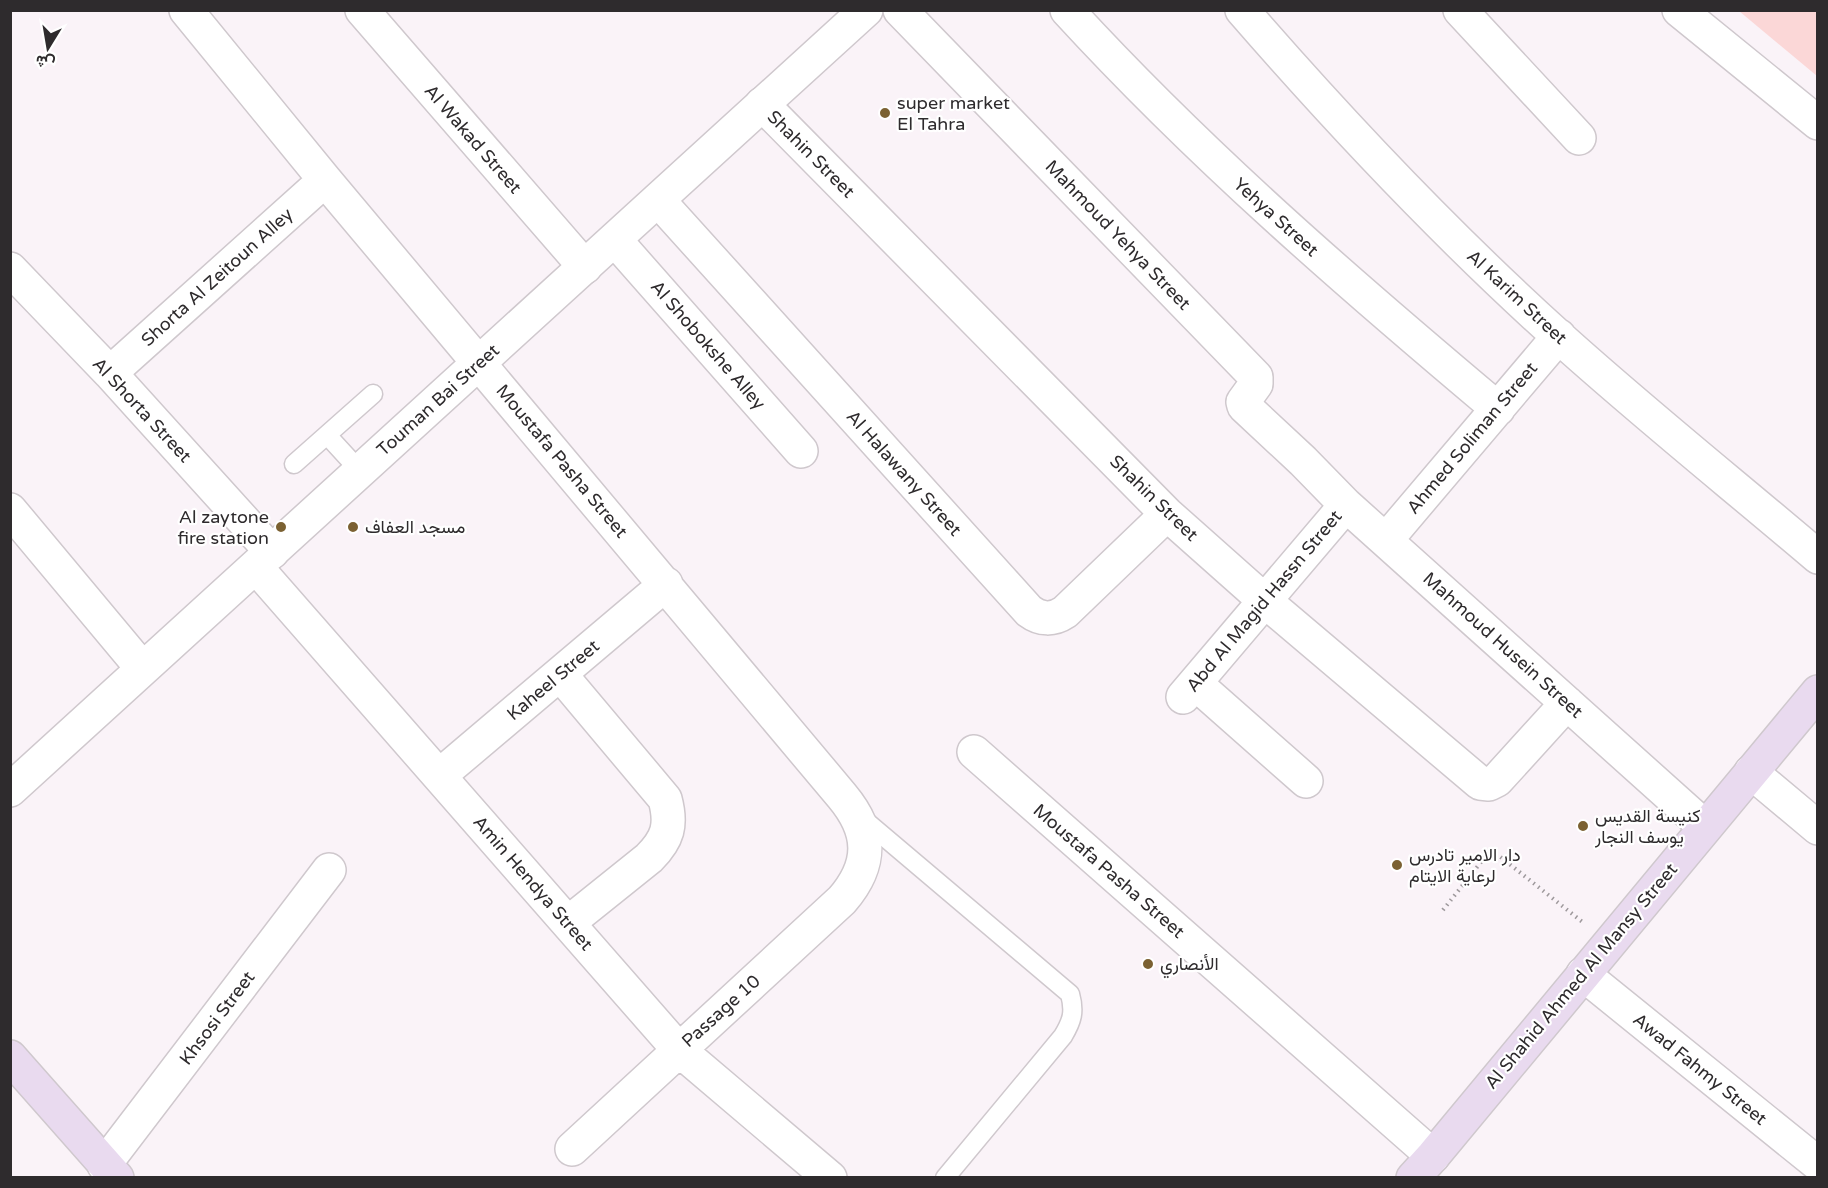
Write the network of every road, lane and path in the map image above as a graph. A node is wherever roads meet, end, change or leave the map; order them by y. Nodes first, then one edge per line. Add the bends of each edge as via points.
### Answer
1 (186, 10) edge
2 (362, 10) edge
3 (866, 10) edge
4 (900, 10) edge
5 (1067, 10) edge
6 (1242, 10) edge
7 (1460, 10) edge
8 (1679, 10) edge
9 (762, 104) junction
10 (1818, 123) edge
11 (1579, 138) dead end
12 (324, 180) junction
13 (658, 200) junction
14 (615, 240) junction
15 (585, 267) junction
16 (10, 269) edge
17 (1558, 336) junction
18 (479, 362) junction
19 (110, 373) junction
20 (373, 394) dead end
21 (1498, 409) junction
22 (327, 435) junction
23 (801, 451) dead end
24 (1303, 461) joint
25 (294, 465) dead end
26 (360, 471) junction
27 (1346, 505) junction
28 (10, 510) edge
29 (1167, 513) junction
30 (1386, 540) junction
31 (1818, 557) edge
32 (264, 559) junction
33 (666, 584) junction
34 (1265, 600) junction
35 (142, 668) junction
36 (560, 674) junction
37 (1818, 692) edge
38 (1567, 703) junction
39 (974, 752) dead end
40 (1751, 772) junction
41 (439, 776) junction
42 (1306, 782) dead end
43 (10, 789) edge
44 (855, 811) junction
45 (1705, 827) junction
46 (1818, 828) edge
47 (863, 868) joint
48 (329, 870) dead end
49 (1443, 910) dead end
50 (568, 923) junction
51 (1609, 943) junction
52 (1583, 974) junction
53 (678, 1049) junction
54 (10, 1057) edge
55 (572, 1149) dead end
56 (1816, 1161) edge
57 (111, 1171) edge
58 (1422, 1171) edge
59 (830, 1178) edge
60 (945, 1178) edge

1 - 12 street, Moustafa Pasha Street
2 - 15 street, Al Wakad Street
3 - 9 street, Touman Bai Street
4 - 24 street, Mahmoud Yehya Street via 1256,377 1257,384 1242,404
5 - 21 street, Yehya Street via 1224,169 1356,290
6 - 17 street, Al Karim Street via 1382,164
7 - 11 street
8 - 10 street
9 - 13 street, Touman Bai Street
9 - 29 street, Shahin Street
12 - 18 street, Moustafa Pasha Street
12 - 19 street, Shorta Al Zeitoun Alley
13 - 14 street, Touman Bai Street
13 - 29 street, Al Halawany Street via 1035,616 1051,618 1065,612
14 - 15 street, Touman Bai Street
14 - 23 street, Al Shobokshe Alley
15 - 18 street, Touman Bai Street
16 - 19 street, Al Shorta Street
17 - 21 street, Ahmed Soliman Street
17 - 31 street, Al Karim Street
18 - 26 street, Touman Bai Street
18 - 33 street, Moustafa Pasha Street
19 - 32 street, Al Shorta Street
20 - 22 lane
21 - 30 street, Ahmed Soliman Street
22 - 25 lane
22 - 26 lane
24 - 27 street, Mahmoud Husein Street
26 - 32 street, Touman Bai Street
27 - 30 street, Mahmoud Husein Street
27 - 34 street, Abd Al Magid Hassn Street
28 - 35 street
29 - 34 street, Shahin Street
30 - 38 street, Mahmoud Husein Street
32 - 35 street, Touman Bai Street
32 - 41 street, Amin Hendya Street
33 - 36 street, Kaheel Street
33 - 44 street, Moustafa Pasha Street
34 - 38 street, Shahin Street via 1480,783 1497,780
34 - 42 street, Abd Al Magid Hassn Street via 1189,690
35 - 43 street, Touman Bai Street
36 - 41 street, Kaheel Street
36 - 50 street via 665,799 669,815 661,846 650,858
37 - 40 main road, Al Shahid Ahmed Al Mansy Street
38 - 45 street, Mahmoud Husein Street
39 - 58 street, Moustafa Pasha Street
40 - 45 main road, Al Shahid Ahmed Al Mansy Street
40 - 46 street
41 - 50 street, Amin Hendya Street
44 - 47 street, Moustafa Pasha Street via 866,848
44 - 60 lane via 1070,994 1074,1007 1063,1036
45 - 51 main road, Al Shahid Ahmed Al Mansy Street
47 - 53 street, Passage 10 via 842,900
48 - 57 street, Khsosi Street
49 - 51 path via 1485,857 1498,855
50 - 53 street, Amin Hendya Street
51 - 52 main road, Al Shahid Ahmed Al Mansy Street
52 - 56 street, Awad Fahmy Street
52 - 58 main road, Al Shahid Ahmed Al Mansy Street
53 - 55 street, Passage 10
53 - 59 street, Amin Hendya Street
54 - 57 main road

